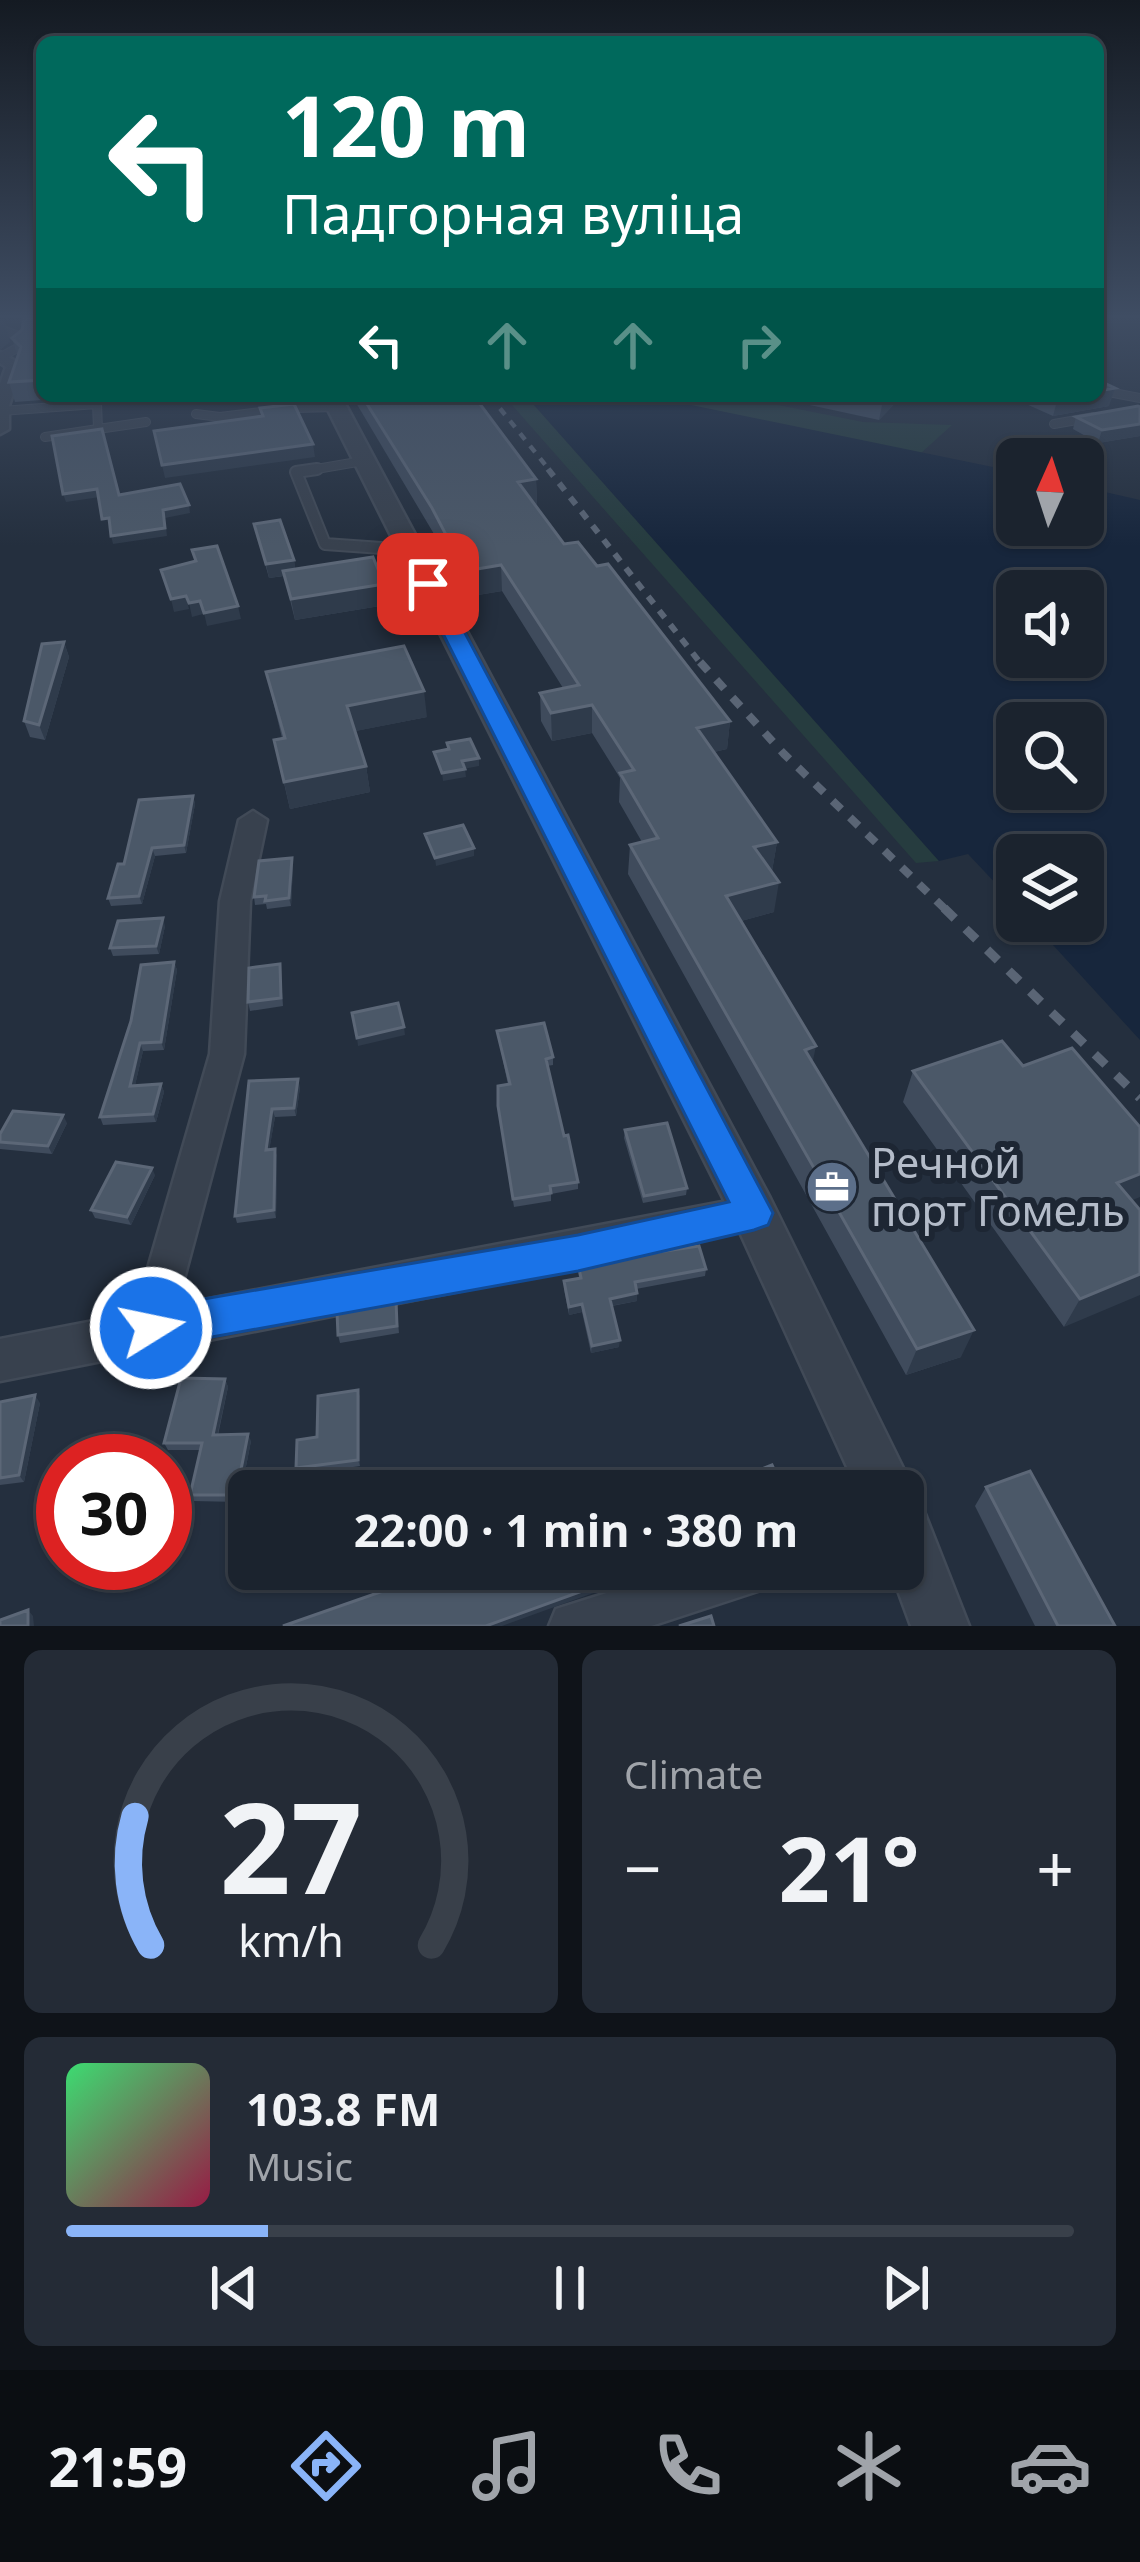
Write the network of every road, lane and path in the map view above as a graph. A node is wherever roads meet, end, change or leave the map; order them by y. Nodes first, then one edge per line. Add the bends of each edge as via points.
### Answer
1 (290, 402) edge
2 (328, 402) edge
3 (333, 402) edge
4 (1, 407) edge
5 (296, 408) junction
6 (196, 414) dead end
7 (1097, 416) edge
8 (146, 422) dead end
9 (1054, 424) dead end
10 (98, 428) junction
11 (0, 429) edge
12 (45, 437) dead end
13 (362, 461) junction
14 (410, 550) junction
15 (253, 820) dead end
16 (754, 1213) junction
17 (151, 1328) junction
18 (0, 1360) edge
19 (876, 1470) edge
20 (924, 1584) edge
21 (691, 1590) edge
22 (573, 1626) edge
23 (940, 1626) edge

1 - 5 lane
2 - 5 lane
3 - 13 street
4 - 10 lane via 97,404
4 - 11 street
5 - 6 lane
7 - 9 lane
8 - 10 lane
10 - 12 lane
13 - 14 street
13 - 14 lane via 296,472 325,544
14 - 16 street
15 - 17 street via 235,901 226,1054
16 - 17 street via 578,1253
16 - 19 street
17 - 18 street
20 - 23 street
21 - 22 street

